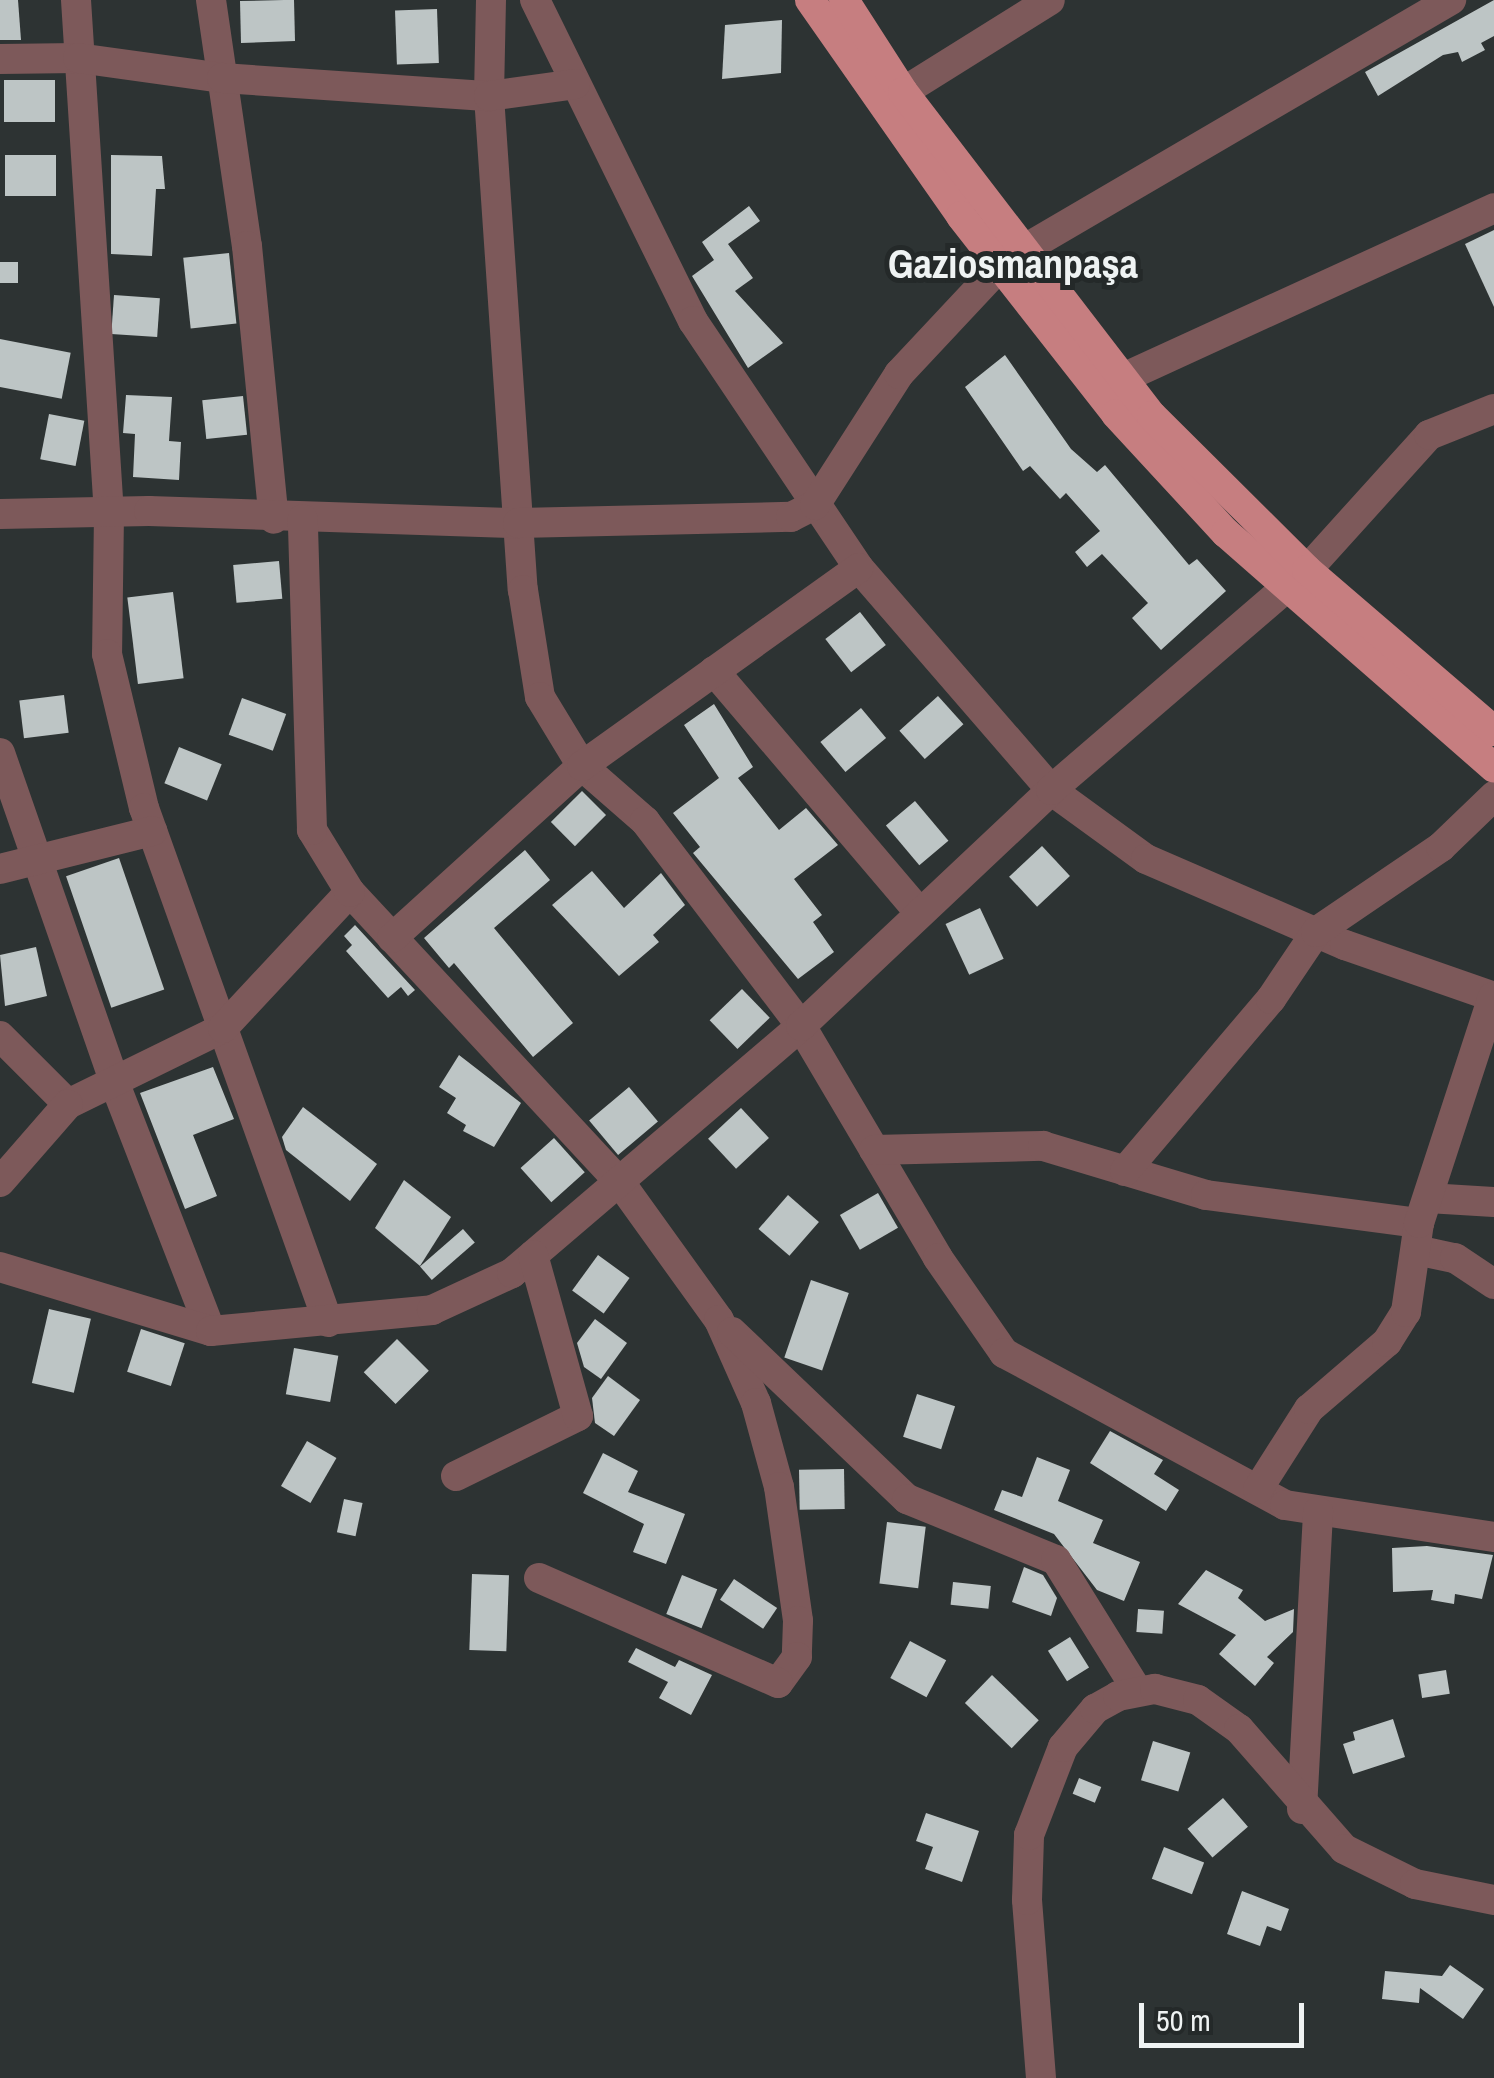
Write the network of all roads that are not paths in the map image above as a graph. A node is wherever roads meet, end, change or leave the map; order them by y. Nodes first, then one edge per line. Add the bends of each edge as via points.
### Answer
1 (76, 0) edge
2 (211, 0) edge
3 (492, 0) edge
4 (535, 0) edge
5 (810, 0) edge
6 (844, 0) edge
7 (1050, 0) edge
8 (1451, 0) edge
9 (78, 58) junction
10 (0, 59) edge
11 (222, 78) junction
12 (574, 84) junction
13 (903, 92) junction
14 (489, 96) junction
15 (1494, 208) edge
16 (1011, 258) junction
17 (1121, 379) junction
18 (1494, 409) edge
19 (815, 505) junction
20 (0, 514) edge
21 (109, 514) junction
22 (289, 519) junction
23 (518, 523) junction
24 (859, 568) junction
25 (1297, 579) junction
26 (714, 671) junction
27 (1494, 731) edge
28 (0, 753) edge
29 (582, 766) junction
30 (1494, 768) edge
31 (1051, 790) junction
32 (1494, 796) edge
33 (152, 831) junction
34 (40, 864) junction
35 (0, 869) edge
36 (350, 892) junction
37 (920, 914) junction
38 (1316, 932) junction
39 (392, 938) junction
40 (1493, 997) edge
41 (801, 1026) junction
42 (224, 1028) junction
43 (0, 1036) edge
44 (115, 1084) junction
45 (68, 1104) junction
46 (874, 1150) junction
47 (1126, 1171) junction
48 (620, 1181) junction
49 (0, 1182) edge
50 (1494, 1202) edge
51 (1421, 1224) junction
52 (533, 1255) junction
53 (0, 1268) edge
54 (1494, 1284) edge
55 (719, 1320) junction
56 (328, 1322) junction
57 (212, 1331) junction
58 (456, 1476) dead end
59 (1258, 1489) junction
60 (1318, 1511) junction
61 (1494, 1537) edge
62 (539, 1578) dead end
63 (1137, 1690) junction
64 (1302, 1809) junction
65 (1494, 1900) edge
66 (1041, 2078) edge

1 - 9 street
2 - 11 street
3 - 14 street
4 - 12 street
5 - 16 main road
6 - 13 main road
7 - 13 street
8 - 16 street
9 - 10 street
9 - 11 street
9 - 21 street
11 - 14 street
11 - 22 street
12 - 14 street
12 - 19 street via 693,321
13 - 16 main road
14 - 23 street
15 - 17 street
16 - 17 main road
16 - 19 street via 900,374
16 - 25 main road via 1116,414 1226,533
17 - 25 main road
18 - 25 street via 1429,435
19 - 23 street via 780,520
19 - 24 street
20 - 21 street
21 - 22 street
21 - 33 street via 107,654
22 - 23 street
22 - 36 street via 312,830
23 - 29 street via 540,697
24 - 26 street
24 - 31 street
25 - 27 main road
25 - 30 main road
25 - 31 street
26 - 29 street
26 - 37 street
28 - 34 street
29 - 39 street
29 - 41 street via 645,821
31 - 37 street
31 - 38 street via 1146,859
32 - 38 street via 1441,847
33 - 34 street
33 - 42 street
34 - 35 street
34 - 44 street
36 - 39 street
36 - 42 street
37 - 41 street
38 - 40 street
38 - 47 street via 1272,999
39 - 48 street
40 - 51 street
41 - 46 street
41 - 48 street
42 - 44 street
42 - 56 street
43 - 45 street
44 - 45 street
44 - 57 street
45 - 49 street
46 - 47 street via 1043,1146
46 - 59 street via 1004,1353
47 - 51 street via 1206,1195
48 - 52 street
48 - 55 street
50 - 51 street
51 - 54 street
51 - 59 street via 1412,1296 1398,1328 1309,1408
52 - 56 street via 512,1273 432,1310
52 - 58 street via 578,1416
53 - 57 street
55 - 62 street via 756,1403 779,1487 798,1621 797,1657 788,1677 778,1684
55 - 63 street via 907,1499 1056,1560
56 - 57 street
59 - 60 street via 1284,1505
60 - 61 street
60 - 64 street
63 - 64 street via 1176,1692 1220,1712
63 - 66 street via 1106,1702 1080,1724 1037,1802 1026,1866
64 - 65 street via 1344,1849 1376,1868 1415,1884

